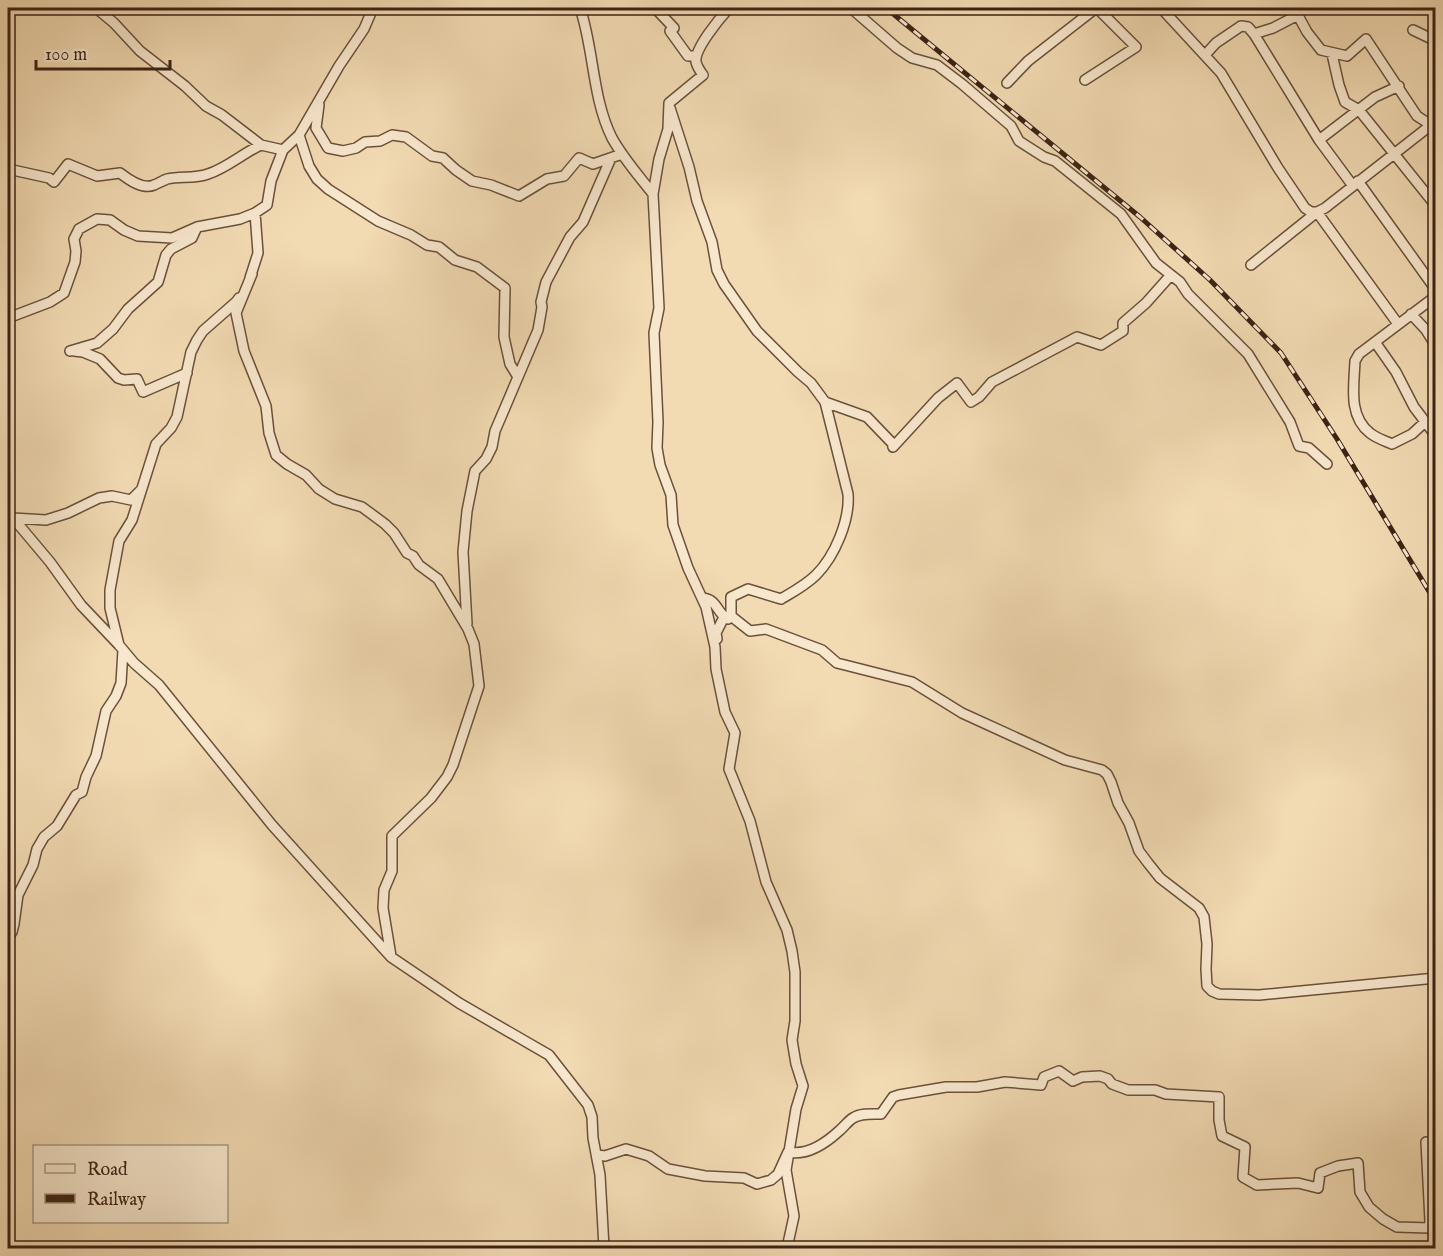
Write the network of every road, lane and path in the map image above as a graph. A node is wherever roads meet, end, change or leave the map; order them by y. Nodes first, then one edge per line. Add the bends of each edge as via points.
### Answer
1 (14, 8) edge
2 (96, 8) edge
3 (580, 8) edge
4 (655, 8) edge
5 (729, 8) edge
6 (851, 8) edge
7 (1097, 8) edge
8 (1161, 8) edge
9 (369, 10) edge
10 (1296, 11) edge
11 (8, 13) edge
12 (1413, 30) dead end
13 (1254, 34) junction
14 (1436, 41) edge
15 (1332, 54) junction
16 (1205, 55) junction
17 (696, 56) junction
18 (1085, 80) dead end
19 (1007, 83) dead end
20 (1399, 86) junction
21 (319, 101) junction
22 (669, 103) junction
23 (1359, 110) junction
24 (1433, 125) edge
25 (299, 135) junction
26 (1319, 140) junction
27 (261, 145) junction
28 (283, 150) junction
29 (1395, 153) junction
30 (622, 154) junction
31 (611, 158) junction
32 (8, 169) edge
33 (1355, 183) junction
34 (653, 194) junction
35 (1436, 206) edge
36 (1317, 212) junction
37 (255, 213) junction
38 (197, 227) junction
39 (1251, 265) dead end
40 (252, 274) junction
41 (1170, 276) junction
42 (1436, 290) edge
43 (1436, 296) edge
44 (1411, 314) junction
45 (8, 318) edge
46 (1398, 324) junction
47 (1375, 342) junction
48 (1436, 346) edge
49 (187, 373) junction
50 (518, 377) junction
51 (825, 402) junction
52 (1425, 422) junction
53 (1436, 436) edge
54 (1327, 464) dead end
55 (142, 489) junction
56 (10, 515) edge
57 (702, 598) junction
58 (727, 616) junction
59 (468, 629) junction
60 (121, 647) junction
61 (715, 647) junction
62 (8, 938) edge
63 (391, 957) junction
64 (1436, 978) edge
65 (1426, 1142) dead end
66 (788, 1152) junction
67 (597, 1155) junction
68 (1433, 1220) edge
69 (604, 1248) edge
70 (788, 1248) edge

1 - 11 street
2 - 27 street via 206,106
3 - 30 street via 603,115
4 - 17 street via 674,28 670,31 680,48 688,56
5 - 17 street
6 - 41 street via 897,48 912,58 937,65 962,84 1011,126 1019,141 1055,161 1121,214
7 - 18 street via 1136,47
7 - 19 street via 1028,61
8 - 16 street
9 - 21 street
10 - 13 street via 1273,28
10 - 15 street via 1321,50
12 - 14 street
13 - 16 street via 1241,26
13 - 26 street
15 - 20 street via 1347,56 1366,39
15 - 23 street via 1346,102
16 - 36 street via 1221,73 1305,208
17 - 22 street via 703,75
20 - 23 street
20 - 24 street via 1417,116
21 - 25 street
21 - 31 street via 316,128 334,150 356,148 392,135 406,137 432,156 443,158 472,181 519,196 547,179 564,176 579,158 593,164
22 - 34 street via 668,129
22 - 51 street via 724,284 757,331 811,382
23 - 26 street
23 - 29 street
24 - 29 street
25 - 28 street
25 - 50 street via 309,166 328,189 378,221 477,267 505,288 504,337 510,364
26 - 33 street
27 - 28 street
27 - 32 street via 206,175 167,179 146,186 120,173 97,177 68,164 54,182
28 - 37 street via 267,205
29 - 33 street
29 - 35 street
30 - 31 street
30 - 34 street
31 - 50 street via 583,222 570,237 546,282 541,322
33 - 36 street
33 - 42 street
34 - 57 street via 658,308 654,333 657,448 671,495 673,525
36 - 39 street
36 - 46 street
37 - 38 street
37 - 40 street via 258,253
38 - 45 street via 172,238 138,236 110,220 97,219 79,230 74,239 75,262 64,292 50,302
38 - 49 street via 192,238 166,255 158,282 113,329 97,343 70,351 100,359 118,378 137,379 143,392
40 - 49 street via 236,302 197,340 190,352
40 - 59 street via 236,313 244,351 266,406 276,455 319,489 335,499 362,507 385,524 407,553 438,579
41 - 51 street via 1123,323 1123,331 1101,345 1077,337 992,382 971,402 957,383 893,447 867,417
41 - 54 street via 1248,354 1290,422 1299,446 1309,448
43 - 44 street
44 - 46 street
44 - 48 street
46 - 47 street
47 - 52 street
47 - 52 street via 1355,361 1357,417 1370,433 1392,444
49 - 55 street via 177,417 156,444
50 - 59 street via 492,447 475,471 463,552
51 - 58 street via 848,494 841,532 823,567 810,580 781,599 748,589 731,597
52 - 53 street
55 - 56 street via 130,500 99,498 46,520
55 - 60 street via 132,520 119,541 110,590 110,608
56 - 60 street via 81,605
57 - 58 street via 716,603
57 - 61 street
58 - 61 street via 716,633
58 - 64 street via 750,631 766,629 822,650 837,663 912,682 962,713 1065,760 1107,774 1139,851 1161,878 1199,908 1204,917 1207,986 1212,992 1259,995
59 - 63 street via 474,644 479,686 453,765 431,798 392,836 392,871 384,890 383,908
60 - 62 street via 121,683 105,711 96,756 82,792 38,849 18,895
60 - 63 street via 159,685 272,825
61 - 66 street via 725,712 735,734 729,769 792,951 792,1040 803,1086
63 - 67 street via 459,1003 549,1055 588,1105
65 - 68 street
66 - 67 street via 778,1174 757,1184 744,1178 668,1170 649,1156 626,1149
66 - 68 street via 796,1154 817,1147 854,1117 881,1114 899,1095 1005,1082 1041,1085 1044,1077 1059,1071 1073,1081 1100,1076 1128,1090 1219,1097 1222,1136 1245,1147 1243,1177 1257,1185 1298,1182 1318,1188 1320,1173 1358,1163 1360,1192 1383,1219 1397,1227 1429,1228
66 - 70 street via 786,1170 794,1216
67 - 69 street

